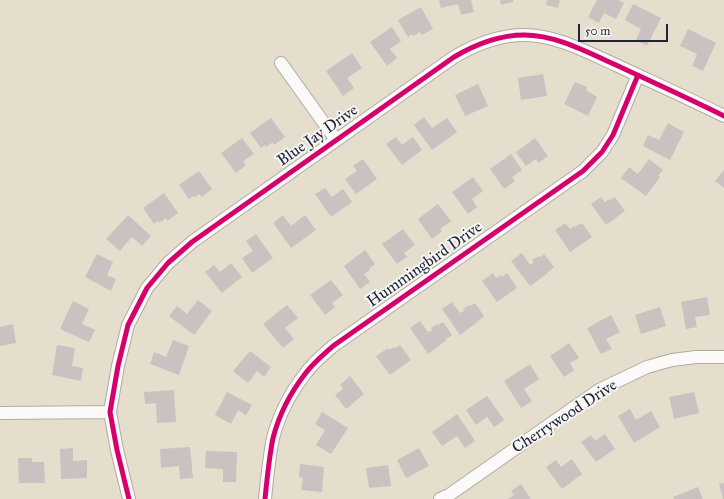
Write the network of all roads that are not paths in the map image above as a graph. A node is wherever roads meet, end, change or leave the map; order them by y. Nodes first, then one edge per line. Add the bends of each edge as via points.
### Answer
1 (281, 63) dead end
2 (638, 75) junction
3 (724, 116) edge
4 (336, 140) junction
5 (724, 357) edge
6 (110, 412) junction
7 (0, 413) edge
8 (129, 499) edge
9 (265, 499) edge
10 (440, 499) edge

1 - 4 street
2 - 3 street, Blue Jay Drive
2 - 4 street, Blue Jay Drive via 559,41 538,36 504,37 474,46 454,57
2 - 9 street, Hummingbird Drive via 613,135 602,152 582,171 318,359 305,374 279,419 271,450
4 - 6 street, Blue Jay Drive via 192,242 168,262 147,288 128,325
5 - 10 street, Cherrywood Drive via 696,356 672,360 647,367 599,390
6 - 7 street
6 - 8 street, Blue Jay Drive

